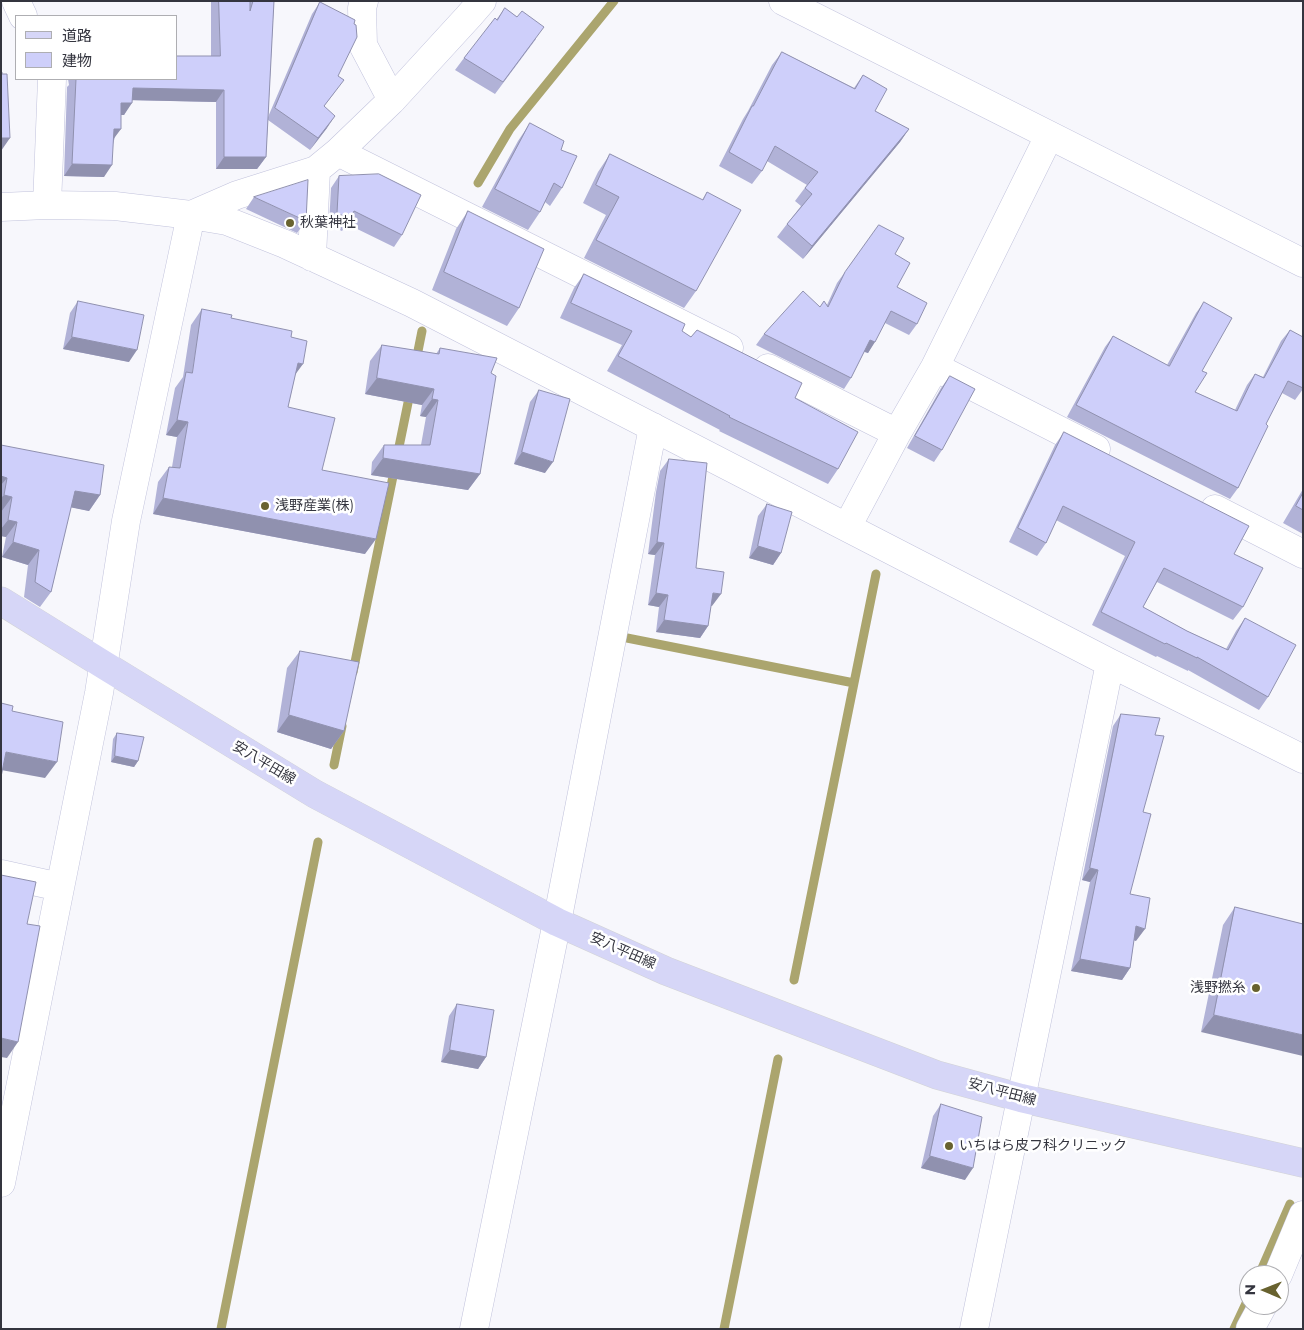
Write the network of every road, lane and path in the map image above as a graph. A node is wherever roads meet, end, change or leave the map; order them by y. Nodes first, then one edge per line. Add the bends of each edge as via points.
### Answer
1 (16, 1) edge
2 (364, 1) edge
3 (482, 1) edge
4 (783, 1) edge
5 (23, 15) edge
6 (52, 80) edge
7 (392, 100) junction
8 (1049, 136) junction
9 (338, 152) junction
10 (316, 170) junction
11 (47, 204) junction
12 (1, 207) edge
13 (190, 215) junction
14 (312, 257) junction
15 (1303, 263) edge
16 (935, 367) junction
17 (653, 427) junction
18 (897, 433) junction
19 (1119, 460) edge
20 (1198, 500) edge
21 (847, 527) junction
22 (1303, 554) edge
23 (1, 600) edge
24 (1110, 662) junction
25 (104, 665) junction
26 (1303, 759) edge
27 (1, 874) edge
28 (60, 887) junction
29 (557, 922) junction
30 (1021, 1098) junction
31 (1303, 1163) edge
32 (1, 1183) edge
33 (1303, 1215) edge
34 (1282, 1265) edge
35 (1258, 1315) edge
36 (474, 1329) edge
37 (974, 1329) edge
38 (1250, 1329) edge

1 - 5 street
2 - 7 street via 363,45
3 - 7 street
4 - 8 street
6 - 11 street
7 - 9 street
8 - 15 street
8 - 16 street
9 - 10 street
9 - 18 street
10 - 13 street via 237,195
10 - 14 street
11 - 12 street
11 - 13 street via 115,206
13 - 14 street via 226,221
13 - 25 street via 126,521
14 - 17 street via 412,303
16 - 18 street
16 - 19 street
17 - 21 street
17 - 29 street
18 - 21 street
20 - 22 street
21 - 24 street
23 - 25 main road, 安八平田線
24 - 26 street
24 - 30 street
25 - 28 street
25 - 29 main road, 安八平田線 via 315,794
27 - 28 street
28 - 32 street
29 - 30 main road, 安八平田線 via 666,971 937,1075
29 - 36 street
30 - 31 main road, 安八平田線
30 - 37 street
33 - 34 street
35 - 38 street

